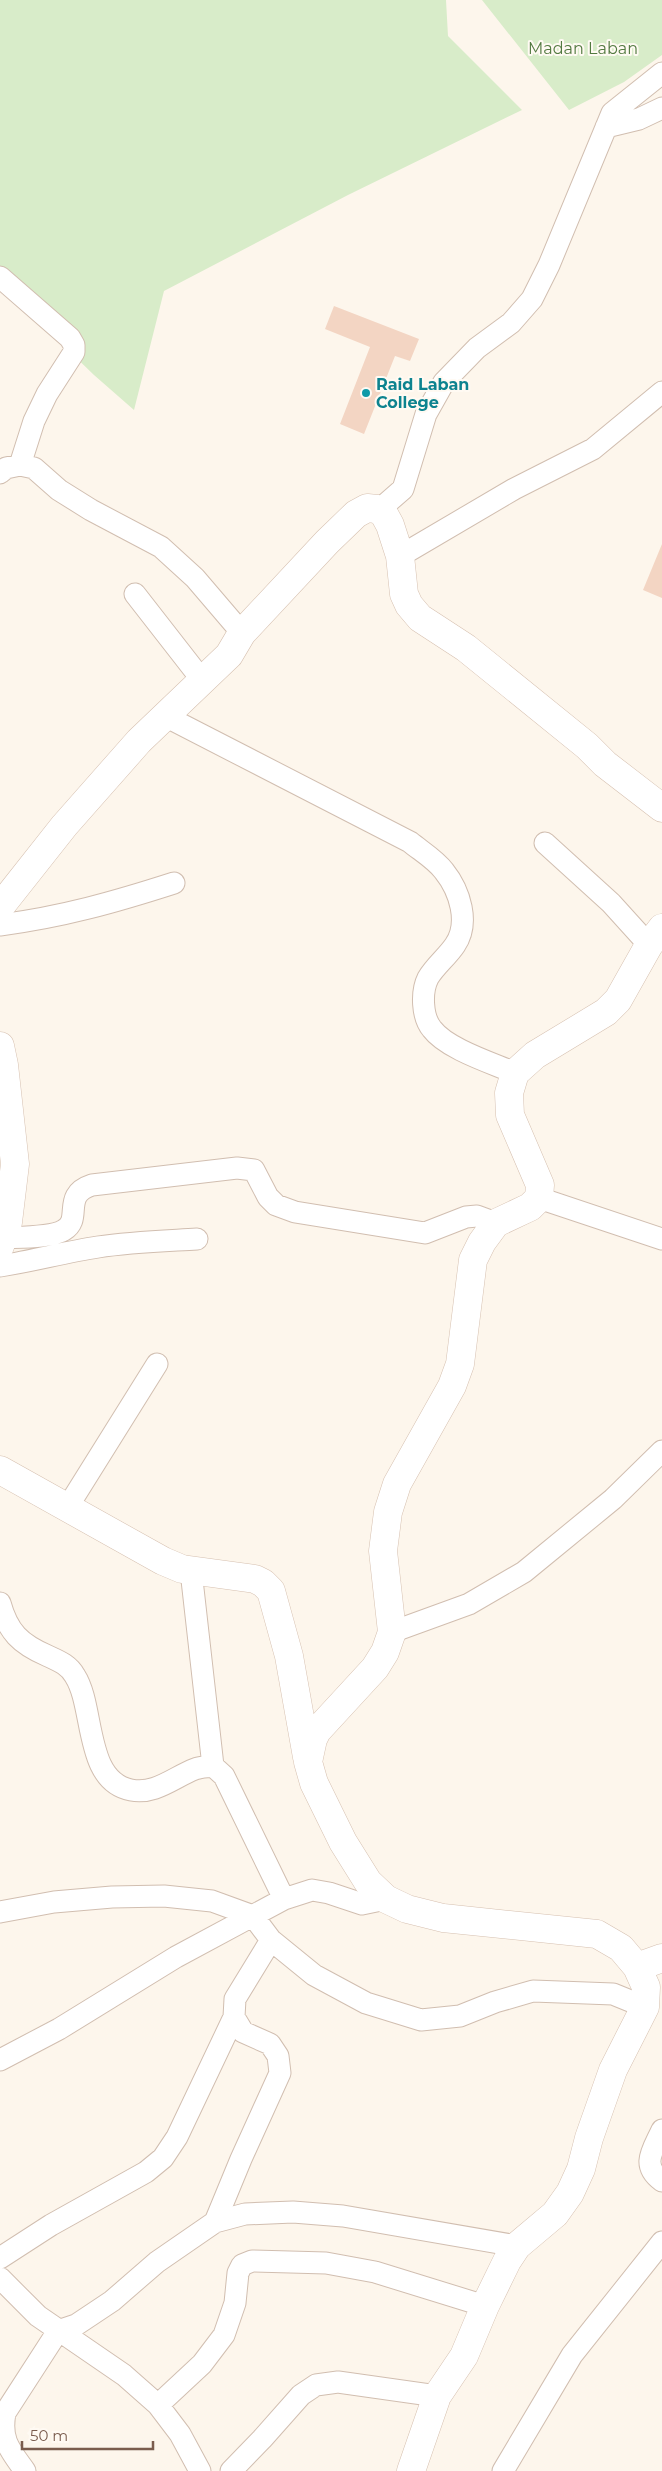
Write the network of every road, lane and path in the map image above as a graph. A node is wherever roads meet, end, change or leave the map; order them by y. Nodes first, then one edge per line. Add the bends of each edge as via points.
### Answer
1 (662, 73) edge
2 (662, 108) edge
3 (606, 127) junction
4 (0, 277) edge
5 (662, 392) edge
6 (20, 465) junction
7 (0, 473) edge
8 (379, 510) junction
9 (400, 556) junction
10 (135, 594) dead end
11 (242, 633) junction
12 (202, 680) junction
13 (165, 716) junction
14 (662, 808) edge
15 (545, 843) dead end
16 (174, 883) dead end
17 (0, 907) edge
18 (0, 925) edge
19 (655, 937) edge
20 (0, 1046) edge
21 (515, 1073) junction
22 (539, 1198) junction
23 (5, 1210) edge
24 (496, 1223) junction
25 (662, 1239) edge
26 (197, 1240) dead end
27 (1, 1242) edge
28 (0, 1266) edge
29 (157, 1364) dead end
30 (662, 1451) edge
31 (0, 1470) edge
32 (654, 1470) edge
33 (67, 1508) junction
34 (191, 1571) junction
35 (0, 1602) edge
36 (392, 1632) junction
37 (308, 1762) junction
38 (213, 1766) junction
39 (284, 1899) junction
40 (386, 1899) junction
41 (0, 1912) edge
42 (253, 1916) junction
43 (271, 1940) junction
44 (662, 1958) edge
45 (637, 1968) junction
46 (645, 2007) junction
47 (234, 2017) junction
48 (0, 2060) edge
49 (662, 2130) edge
50 (662, 2181) edge
51 (216, 2222) junction
52 (662, 2242) edge
53 (517, 2246) junction
54 (0, 2258) edge
55 (0, 2278) edge
56 (485, 2306) junction
57 (58, 2331) junction
58 (437, 2396) junction
59 (158, 2405) junction
60 (25, 2471) edge
61 (200, 2471) edge
62 (231, 2471) edge
63 (410, 2471) edge
64 (503, 2471) edge

1 - 3 street via 612,113
2 - 3 street via 639,119
3 - 8 street via 532,299 511,323 477,348 444,382 426,414 402,489
4 - 6 street via 74,345 74,352 34,421
5 - 9 street via 593,449 514,488
6 - 7 street
6 - 11 street via 34,468 59,490 91,510 161,547 195,578
8 - 9 street via 390,525
8 - 11 street via 367,508 356,514
9 - 14 street via 404,594 420,618 466,648
10 - 12 street
11 - 12 street via 229,655
12 - 13 street
13 - 17 street via 64,826
13 - 21 street via 410,842 443,870 457,889 462,911 461,929 456,944 428,979 424,994 425,1012 431,1029 447,1042
15 - 19 street via 610,903
16 - 18 street via 96,908 44,920
19 - 21 street via 618,1000 606,1012 535,1056
20 - 23 street via 15,1164
21 - 22 street via 509,1093 510,1115 540,1185
22 - 24 street via 530,1207
22 - 25 street
23 - 27 street
24 - 27 street via 477,1216 466,1217 425,1233 295,1212 276,1205 268,1197 254,1170 236,1168 92,1185 81,1189 76,1196 71,1222 65,1229
24 - 36 street via 473,1260 458,1371 397,1484 388,1512 383,1551
26 - 28 street via 96,1247
29 - 33 street
30 - 32 street
31 - 33 street
32 - 36 street via 524,1572 469,1604
33 - 34 street via 163,1561
34 - 37 street via 243,1577 263,1583 270,1591 295,1688
34 - 38 street
35 - 38 street via 5,1621 18,1639 64,1664 75,1676 97,1757 111,1780 130,1790 152,1789 196,1768
36 - 37 street via 375,1668 317,1731 312,1739
37 - 40 street via 314,1783 343,1842 368,1882
38 - 39 street via 224,1776
39 - 40 street via 312,1890 362,1904
39 - 42 street
40 - 45 street via 407,1909 443,1918 597,1934 621,1948
41 - 42 street via 54,1902 164,1896 212,1901
42 - 43 street
42 - 48 street via 176,1957 60,2029
43 - 46 street via 314,1976 366,2003 422,2020 460,2016 533,1991 612,1994
43 - 47 street via 235,1999
44 - 45 street
45 - 46 street via 646,1987
46 - 53 street via 613,2070 570,2193 555,2214
47 - 51 street via 243,2032 270,2044 278,2056 280,2073
47 - 54 street via 177,2137 163,2158 146,2172 51,2225
49 - 50 street via 649,2162 650,2170
51 - 53 street via 246,2214 293,2212 343,2216
51 - 57 street via 157,2262 112,2300 76,2324
52 - 64 street via 572,2355
53 - 56 street
55 - 57 street
56 - 58 street via 464,2356
56 - 59 street via 375,2272 326,2262 252,2261 242,2265 238,2273 235,2303 224,2335 202,2364
57 - 59 street via 124,2375
57 - 60 street via 5,2413 0,2426 3,2442
58 - 62 street via 338,2382 316,2385 301,2395
58 - 63 street
59 - 61 street via 180,2434

